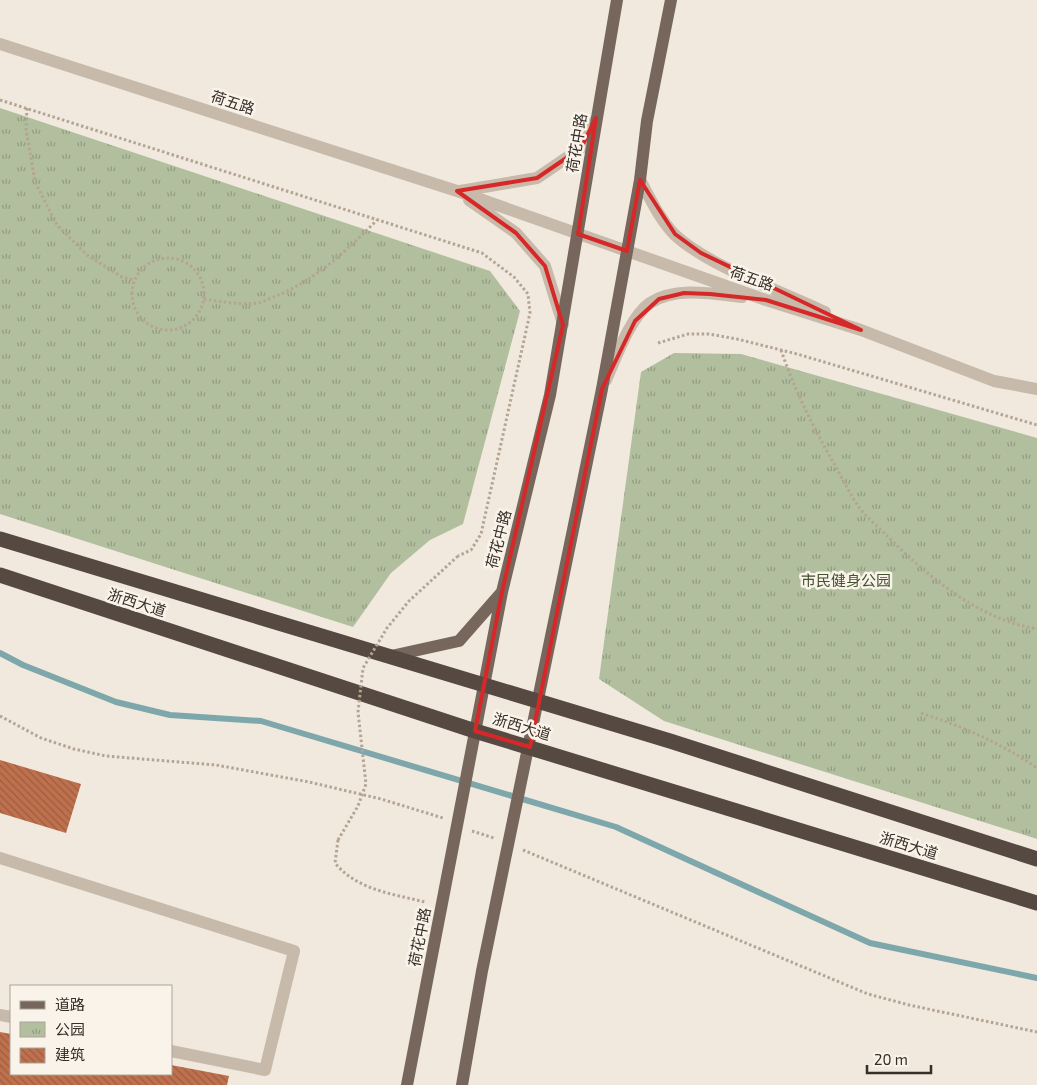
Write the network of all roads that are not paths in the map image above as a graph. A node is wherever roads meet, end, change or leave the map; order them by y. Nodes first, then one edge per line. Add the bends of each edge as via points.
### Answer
1 (617, 0) edge
2 (670, 0) edge
3 (0, 44) edge
4 (596, 118) junction
5 (640, 180) junction
6 (457, 192) junction
7 (578, 234) junction
8 (627, 251) junction
9 (766, 300) junction
10 (563, 325) junction
11 (861, 330) junction
12 (602, 389) junction
13 (1037, 389) edge
14 (0, 539) edge
15 (0, 575) edge
16 (502, 592) junction
17 (390, 657) junction
18 (484, 685) junction
19 (539, 701) junction
20 (475, 731) junction
21 (530, 747) junction
22 (0, 858) edge
23 (1037, 859) edge
24 (1037, 903) edge
25 (172, 1051) edge
26 (407, 1085) edge
27 (462, 1085) edge

1 - 4 main road, 荷花中路
2 - 5 main road via 646,121
3 - 6 street, 荷五路
4 - 6 street via 582,148 537,178
4 - 7 main road, 荷花中路
5 - 8 main road
5 - 11 street via 675,234 701,253
6 - 7 street, 荷五路
6 - 10 street, 荷五路 via 516,233 536,254 545,266
7 - 8 street, 荷五路
7 - 10 main road, 荷花中路
8 - 9 street, 荷五路
8 - 12 main road
9 - 11 street, 荷五路
9 - 12 street via 684,293 650,304 635,320
10 - 16 main road, 荷花中路 via 550,395
11 - 13 street, 荷五路 via 994,381
12 - 19 main road
14 - 17 highway, 浙西大道
15 - 20 highway, 浙西大道
16 - 17 main road via 459,642
16 - 18 main road, 荷花中路
17 - 18 highway, 浙西大道
18 - 19 highway, 浙西大道
18 - 20 main road, 荷花中路
19 - 21 main road
19 - 23 highway, 浙西大道
20 - 21 highway, 浙西大道
20 - 26 main road, 荷花中路
21 - 24 highway, 浙西大道
21 - 27 main road via 482,971
22 - 25 street via 294,951 265,1070

